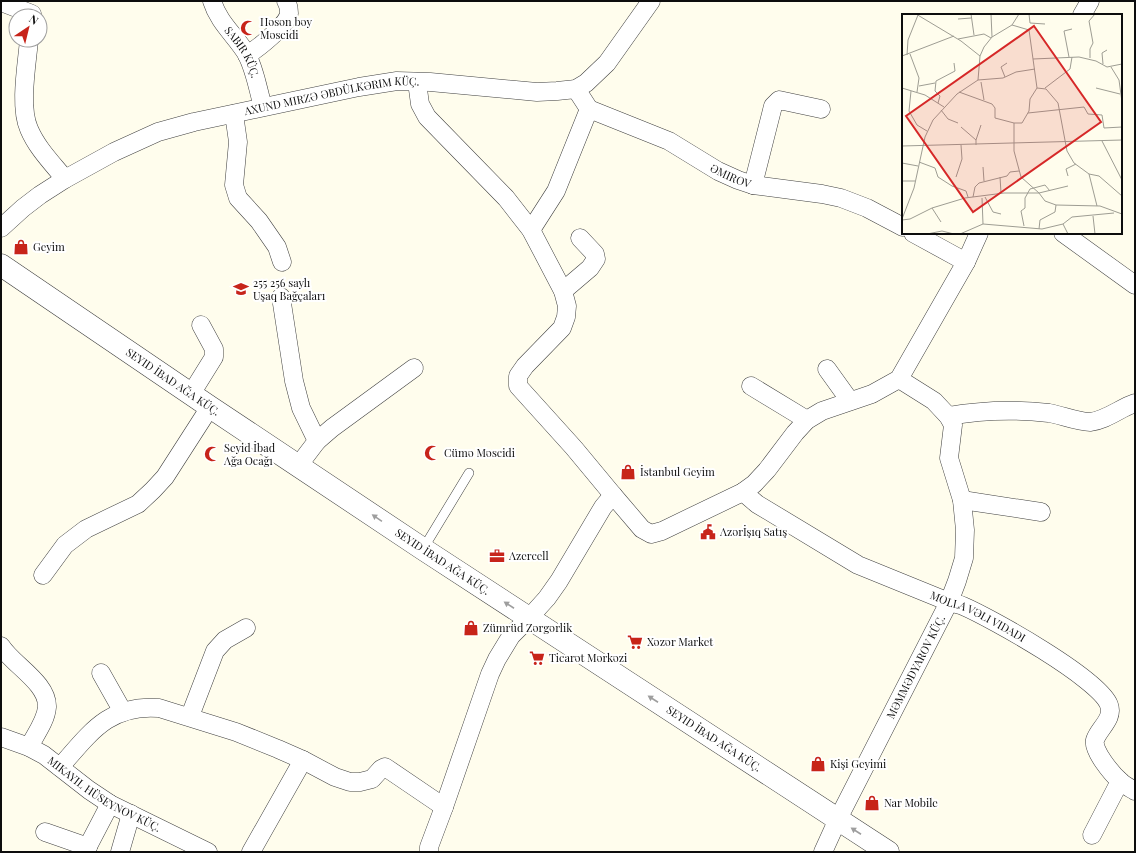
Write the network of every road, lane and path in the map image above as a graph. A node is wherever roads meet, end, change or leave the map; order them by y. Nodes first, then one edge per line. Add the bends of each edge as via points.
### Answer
1 (212, 1) edge
2 (286, 1) edge
3 (651, 1) edge
4 (1090, 1) edge
5 (1, 2) edge
6 (24, 8) edge
7 (1083, 14) edge
8 (28, 48) edge
9 (247, 55) junction
10 (417, 82) junction
11 (576, 88) junction
12 (263, 107) junction
13 (589, 109) junction
14 (821, 109) dead end
15 (234, 114) junction
16 (64, 179) junction
17 (753, 185) junction
18 (902, 227) edge
19 (1, 228) edge
20 (531, 230) junction
21 (915, 234) edge
22 (979, 234) edge
23 (1065, 234) edge
24 (580, 238) dead end
25 (282, 262) dead end
26 (966, 262) junction
27 (1, 265) edge
28 (1135, 285) edge
29 (564, 291) junction
30 (281, 297) dead end
31 (201, 325) dead end
32 (414, 368) dead end
33 (827, 369) dead end
34 (899, 379) junction
35 (751, 386) dead end
36 (191, 394) junction
37 (850, 402) junction
38 (1135, 403) edge
39 (210, 407) junction
40 (948, 416) junction
41 (807, 420) junction
42 (317, 441) junction
43 (298, 466) junction
44 (469, 473) dead end
45 (743, 492) junction
46 (613, 495) junction
47 (962, 500) junction
48 (1041, 512) dead end
49 (423, 549) junction
50 (43, 575) dead end
51 (949, 602) junction
52 (529, 618) junction
53 (246, 628) dead end
54 (1, 646) edge
55 (101, 674) dead end
56 (124, 712) junction
57 (190, 716) junction
58 (1, 737) edge
59 (29, 747) junction
60 (303, 760) junction
61 (60, 767) junction
62 (1120, 781) junction
63 (1135, 791) edge
64 (110, 804) junction
65 (444, 807) junction
66 (131, 814) junction
67 (838, 819) junction
68 (45, 832) dead end
69 (1092, 835) dead end
70 (87, 850) edge
71 (120, 852) edge
72 (208, 852) edge
73 (251, 852) edge
74 (428, 852) edge
75 (823, 852) edge
76 (888, 852) edge

1 - 9 street, SABIR KÜÇ. via 217,15
2 - 9 street via 289,14 284,22 259,47
3 - 11 street, AXUND MIRZƏ ƏBDÜLKƏRIM KÜÇ. via 607,62 586,84
4 - 7 street
5 - 6 street
8 - 16 street via 24,103 28,128 40,149
9 - 12 street, SABIR KÜÇ.
10 - 11 street, AXUND MIRZƏ ƏBDÜLKƏRIM KÜÇ. via 536,92
10 - 12 street, AXUND MIRZƏ ƏBDÜLKƏRIM KÜÇ. via 384,82
10 - 20 street via 420,104 427,117 492,183
11 - 13 street
12 - 15 street, AXUND MIRZƏ ƏBDÜLKƏRIM KÜÇ.
13 - 17 street, ƏMIROV via 669,141 718,171
13 - 20 street via 556,191
14 - 17 street via 779,100 773,106
15 - 16 street, AXUND MIRZƏ ƏBDÜLKƏRIM KÜÇ. via 158,132
15 - 25 street via 238,142 234,185 238,198 259,221 277,247
16 - 19 street, AXUND MIRZƏ ƏBDÜLKƏRIM KÜÇ. via 23,208
17 - 18 street, ƏMIROV via 841,198 867,208
20 - 29 street
21 - 26 street
22 - 26 street
23 - 28 street
24 - 29 street via 596,254 596,259 590,268
26 - 34 street
27 - 36 street, SEYID İBAD AĞA KÜÇ.
29 - 46 street via 567,306 562,328 525,366 518,376 518,386
30 - 42 street via 294,381 301,408
31 - 36 street via 214,349 214,357
32 - 42 street
33 - 37 street
34 - 37 street via 872,394
34 - 40 street via 934,401
35 - 41 street
36 - 39 street, SEYID İBAD AĞA KÜÇ.
37 - 41 street via 822,411
38 - 40 street via 1090,422 1050,413 1008,410 985,410
39 - 43 street, SEYID İBAD AĞA KÜÇ.
39 - 50 street via 165,477 153,490 138,504 86,529 65,545
40 - 47 street, MƏMMƏDYAROV KÜÇ. via 953,425 949,458
41 - 45 street via 794,432 767,470
42 - 43 street
49 -> 43 street, SEYID İBAD AĞA KÜÇ.
44 - 49 lane
45 - 46 street via 651,534 642,529
45 - 51 street, MOLLA VƏLI VIDADI via 858,566
46 - 52 street via 599,512 559,581
47 - 48 street
47 - 51 street, MƏMMƏDYAROV KÜÇ. via 964,558
52 -> 49 street, SEYID İBAD AĞA KÜÇ.
51 - 62 street, MOLLA VƏLI VIDADI via 973,611 1065,663 1098,689 1110,706 1109,718 1095,740 1095,748
51 - 67 street, MƏMMƏDYAROV KÜÇ.
52 - 65 street via 511,636 490,674
67 -> 52 street, SEYID İBAD AĞA KÜÇ.
53 - 57 street via 225,640 215,651
54 - 59 street via 38,685 45,696 47,707 44,719
55 - 56 street
56 - 57 street via 148,707
56 - 61 street via 102,722
57 - 60 street
58 - 59 street
59 - 61 street
60 - 65 street via 350,782 372,779 385,767
60 - 73 street
61 - 64 street
62 - 63 street, MOLLA VƏLI VIDADI
62 - 69 street
64 - 66 street
64 - 70 street
65 - 74 street
66 - 71 street
66 - 72 street
67 - 75 street, MƏMMƏDYAROV KÜÇ.
76 -> 67 street, SEYID İBAD AĞA KÜÇ.
68 - 70 street

